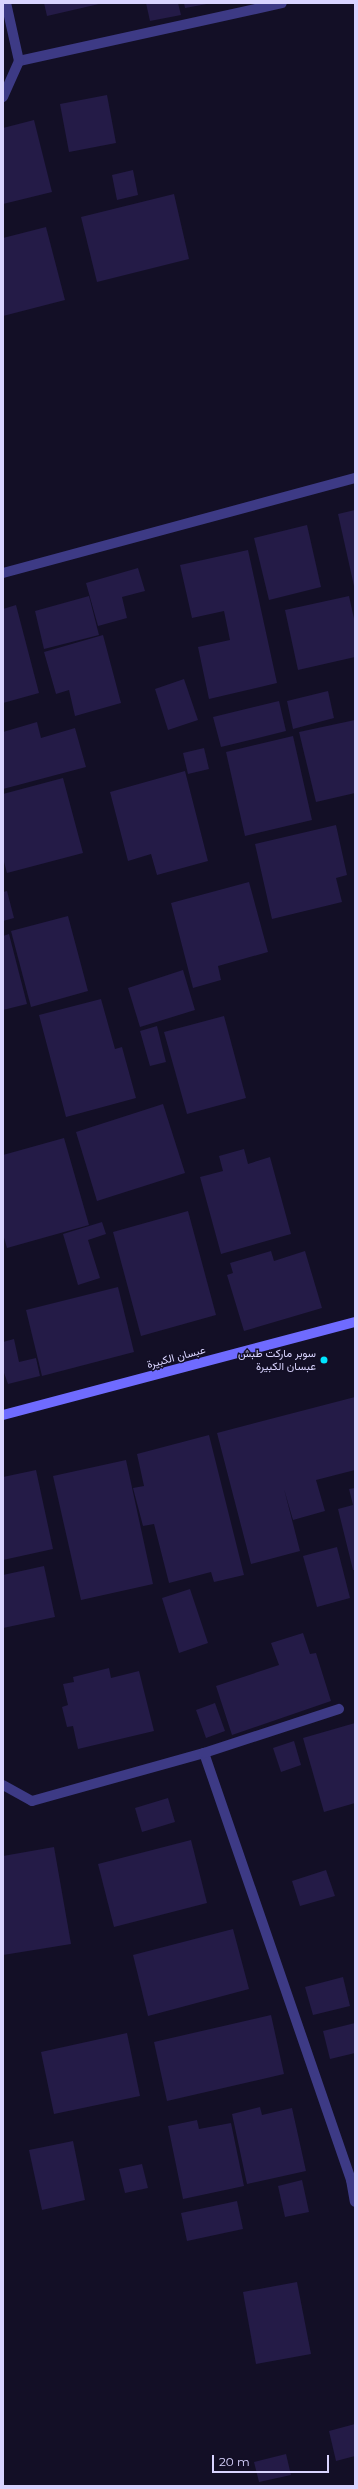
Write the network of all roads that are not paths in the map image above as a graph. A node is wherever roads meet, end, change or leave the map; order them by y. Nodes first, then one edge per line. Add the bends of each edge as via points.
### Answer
1 (6, 3) edge
2 (282, 3) edge
3 (19, 61) junction
4 (3, 97) edge
5 (355, 478) edge
6 (3, 573) edge
7 (355, 1322) edge
8 (3, 1415) edge
9 (339, 1709) dead end
10 (204, 1753) junction
11 (3, 1785) edge
12 (355, 2202) edge

1 - 3 street
2 - 3 street
3 - 4 street
5 - 6 street
7 - 8 main road, عبسان الكبيرة
9 - 10 street
10 - 11 street via 32,1801
10 - 12 street via 351,2180

